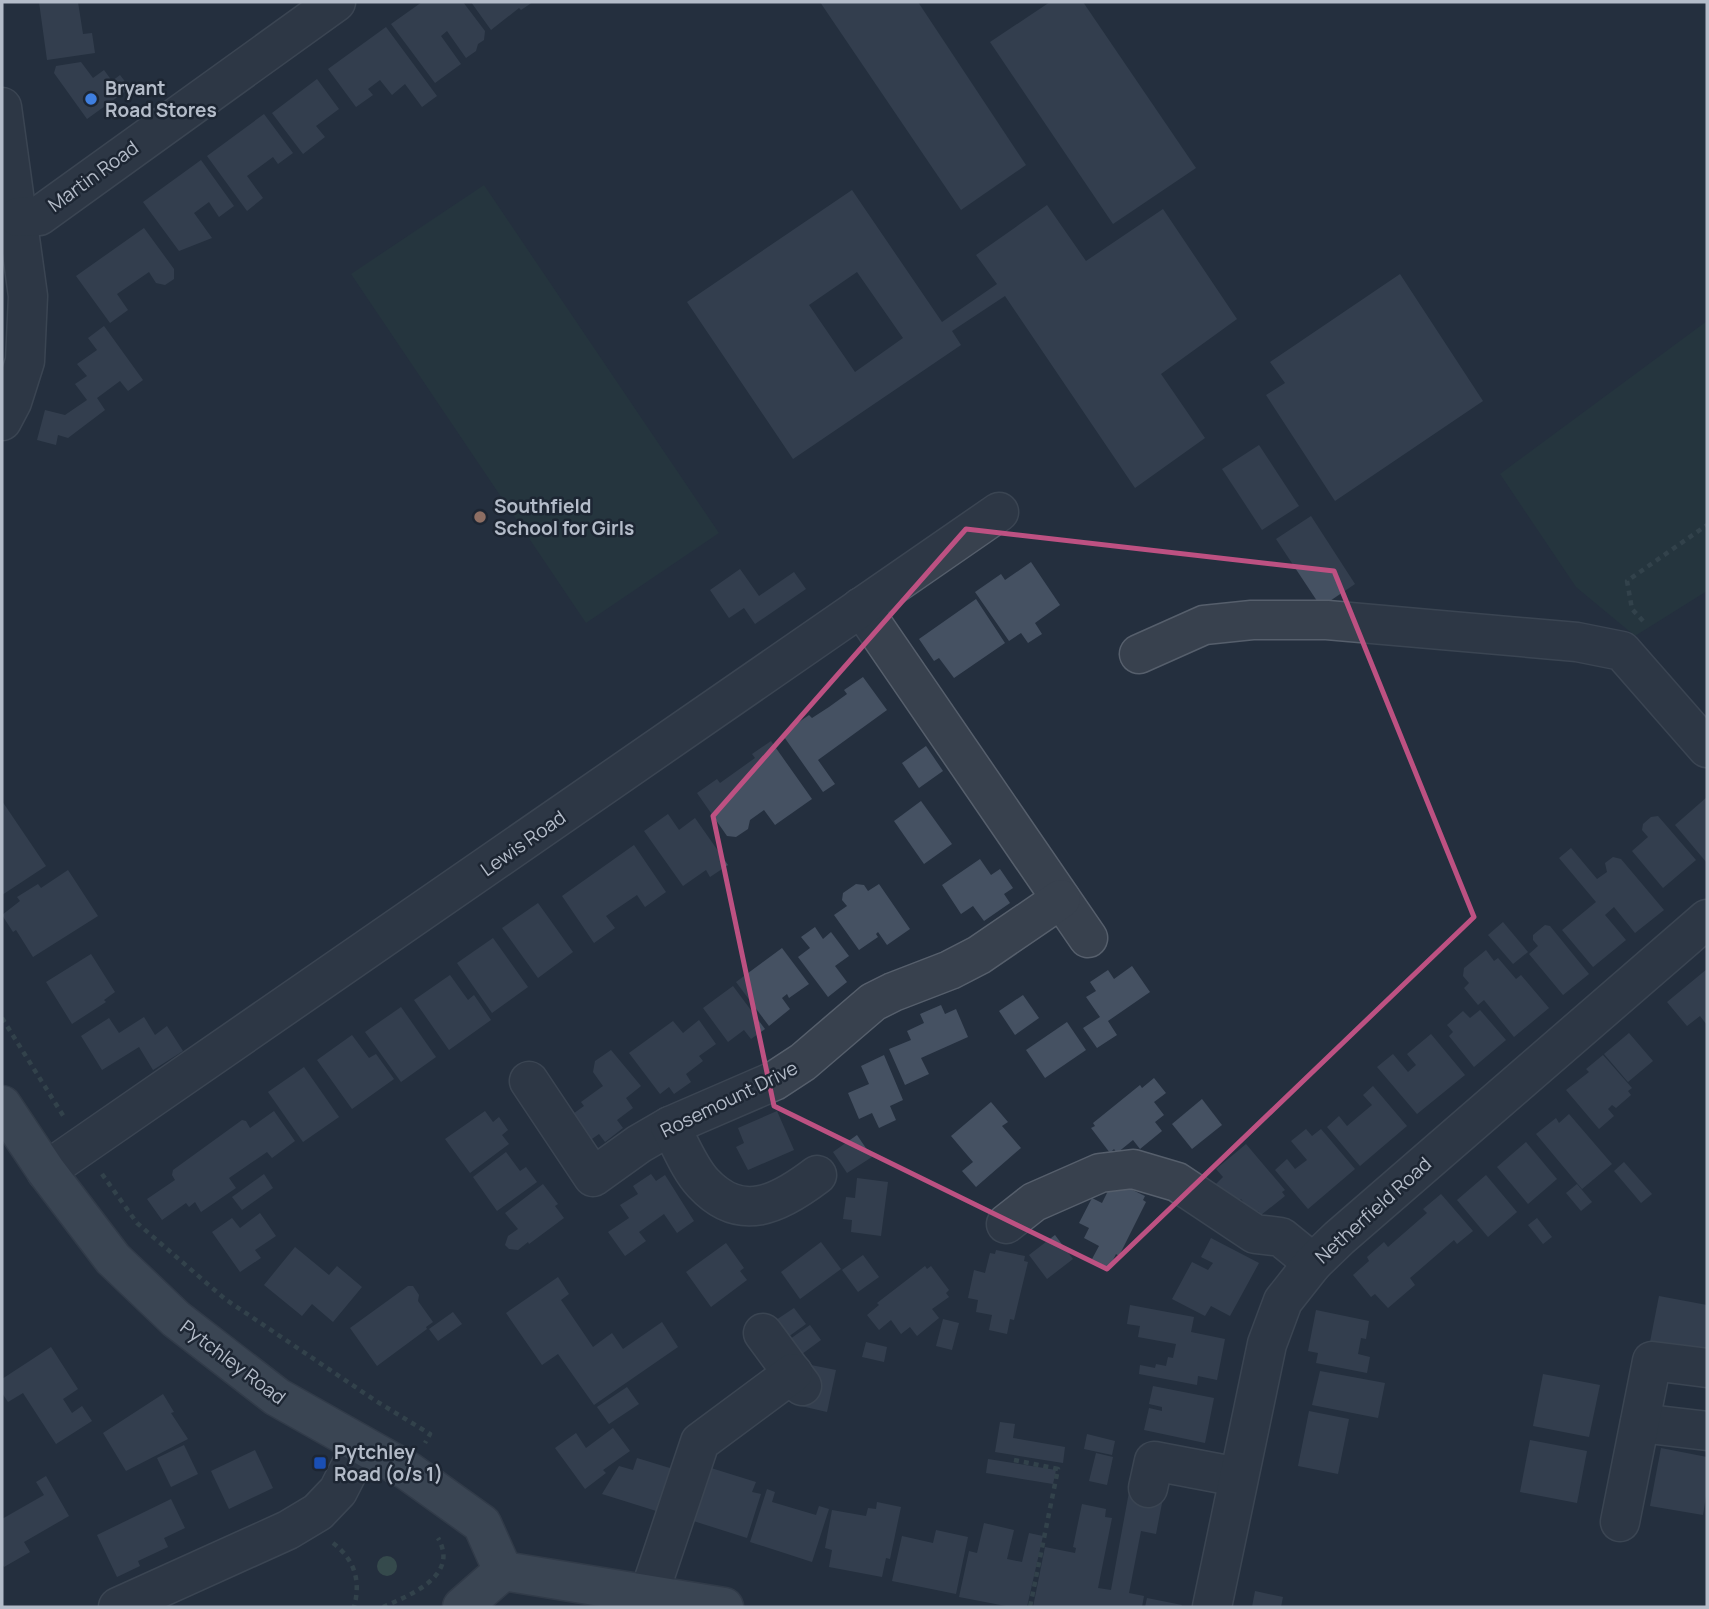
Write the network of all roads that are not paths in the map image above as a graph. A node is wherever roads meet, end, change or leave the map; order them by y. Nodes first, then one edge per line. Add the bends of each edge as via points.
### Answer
1 (336, 2) edge
2 (2, 107) edge
3 (18, 217) junction
4 (2, 421) edge
5 (999, 512) dead end
6 (861, 607) junction
7 (1139, 654) dead end
8 (1707, 748) edge
9 (1061, 899) junction
10 (1707, 919) edge
11 (1088, 937) dead end
12 (529, 1081) dead end
13 (2, 1105) edge
14 (670, 1126) junction
15 (46, 1171) junction
16 (817, 1175) dead end
17 (1006, 1224) dead end
18 (1313, 1264) junction
19 (763, 1333) dead end
20 (1707, 1368) edge
21 (1707, 1431) edge
22 (1636, 1441) junction
23 (361, 1446) junction
24 (1238, 1476) junction
25 (1148, 1488) dead end
26 (1620, 1522) dead end
27 (503, 1571) junction
28 (649, 1594) junction
29 (118, 1607) edge
30 (462, 1607) edge
31 (724, 1607) edge
32 (1212, 1607) edge

1 - 3 street, Martin Road via 39,216
2 - 3 street
3 - 4 street via 28,296 25,361
5 - 6 street, Lewis Road
6 - 9 street
6 - 15 street, Lewis Road
7 - 8 street via 1204,625 1252,620 1327,620 1577,642 1622,651
9 - 11 street
9 - 14 street, Rosemount Drive via 979,955 873,1002 774,1081
10 - 18 street, Netherfield Road
12 - 14 street, Rosemount Drive via 593,1177
13 - 15 main road, Pytchley Road
14 - 16 street via 701,1181 718,1197 742,1207 759,1207 784,1197
15 - 23 main road, Pytchley Road via 113,1259 176,1320 277,1397
17 - 18 street via 1056,1192 1100,1173 1133,1169 1177,1182 1255,1234 1281,1237
18 - 24 street, Netherfield Road via 1283,1301 1266,1344
19 - 28 street via 798,1379 700,1442
20 - 22 street via 1652,1361
21 - 22 street
22 - 26 street
23 - 27 main road, Pytchley Road via 428,1483 482,1524
23 - 29 street via 338,1491 311,1516
24 - 25 street via 1154,1461
24 - 32 street, Netherfield Road
27 - 28 main road
27 - 30 main road
28 - 31 main road

